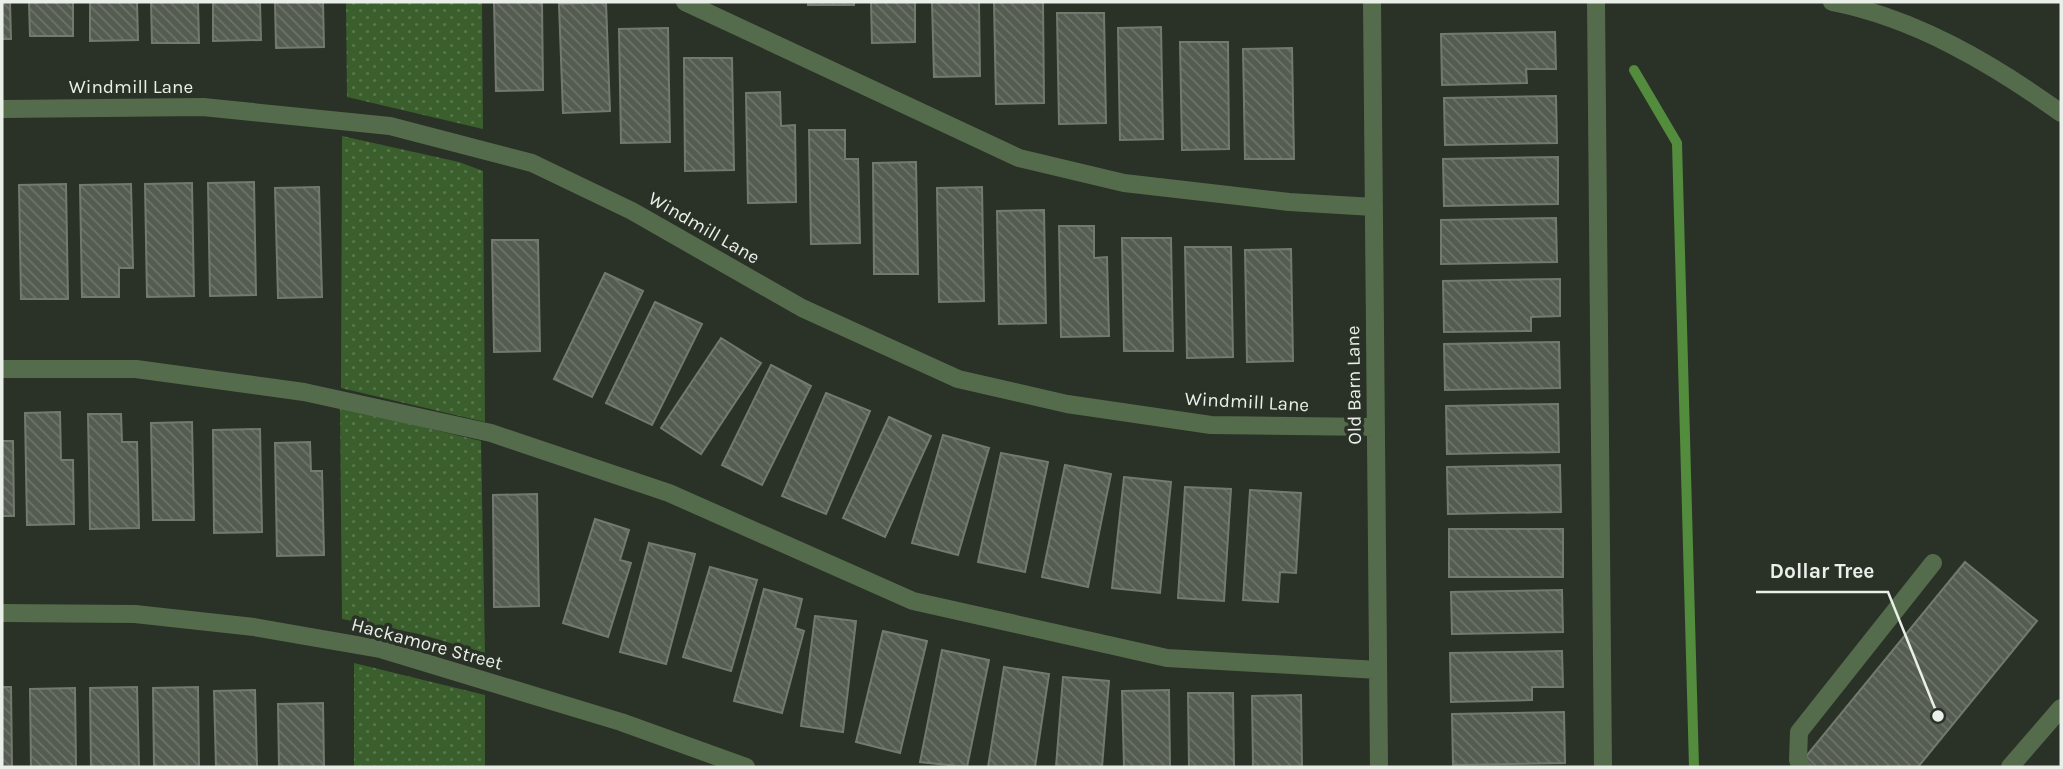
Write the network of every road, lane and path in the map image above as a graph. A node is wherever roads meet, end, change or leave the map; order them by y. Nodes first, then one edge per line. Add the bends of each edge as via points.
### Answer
1 (685, 2) edge
2 (1372, 2) edge
3 (1596, 2) edge
4 (1832, 2) edge
5 (2, 108) edge
6 (2061, 113) edge
7 (1374, 207) junction
8 (2, 369) edge
9 (1376, 427) junction
10 (1933, 563) dead end
11 (2, 613) edge
12 (1378, 670) junction
13 (2061, 708) edge
14 (746, 767) edge
15 (1379, 767) edge
16 (1603, 767) edge
17 (1801, 767) edge
18 (2010, 767) edge

1 - 7 street via 1020,158 1124,183
2 - 7 street, Old Barn Lane
3 - 16 street
4 - 6 street via 1864,8 1940,39 2020,83
5 - 9 street, Windmill Lane via 203,107 390,126 532,163 632,211 802,308 958,379 1067,404 1211,425
7 - 9 street, Old Barn Lane
8 - 12 street via 136,369 304,392 465,427 669,493 913,601 1167,657
9 - 12 street, Old Barn Lane
10 - 17 street via 1799,732
11 - 14 street, Hackamore Street via 135,614 254,626 380,649 621,722
12 - 15 street, Old Barn Lane
13 - 18 street

